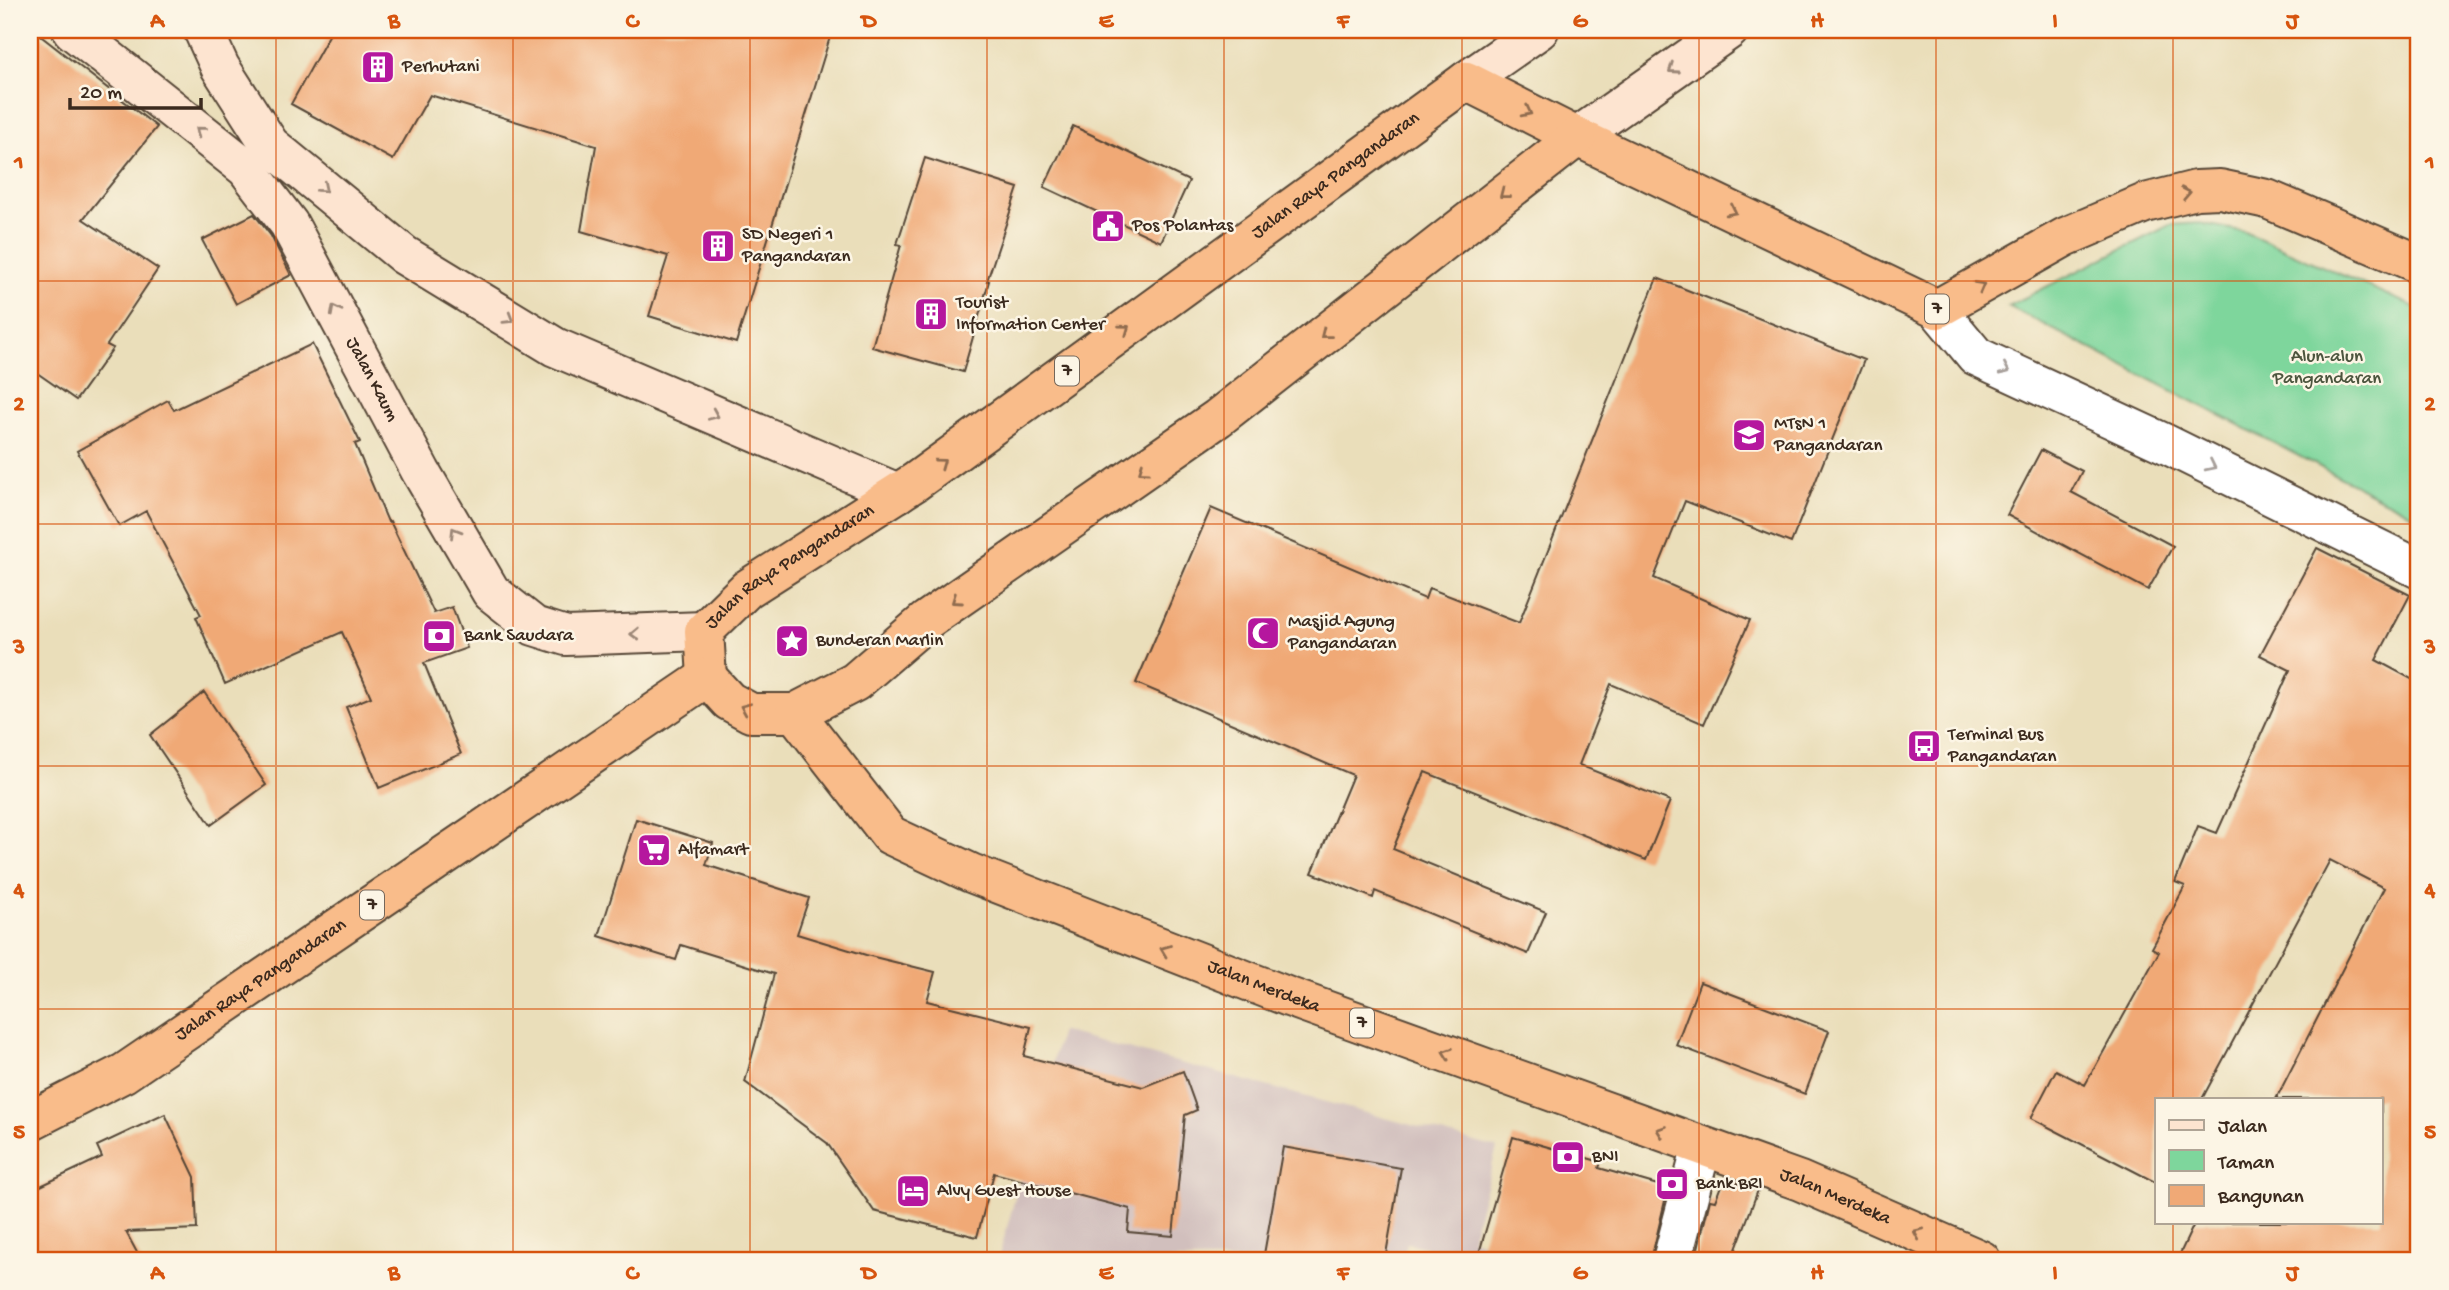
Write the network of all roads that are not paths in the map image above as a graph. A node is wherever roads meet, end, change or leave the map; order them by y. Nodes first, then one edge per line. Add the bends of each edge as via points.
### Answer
1 (72, 30) edge
2 (203, 30) edge
3 (1539, 30) edge
4 (1729, 30) edge
5 (1466, 81) junction
6 (1577, 137) junction
7 (2419, 264) edge
8 (1937, 309) junction
9 (898, 493) junction
10 (2419, 569) edge
11 (704, 631) junction
12 (707, 677) junction
13 (795, 713) junction
14 (30, 1121) edge
15 (1702, 1146) junction
16 (1672, 1260) edge
17 (1981, 1260) edge

11 -> 1 street, Jalan Kaum via 566,636 534,626 491,592 421,472 289,224 246,168
2 -> 9 street via 220,67 270,145 404,255 555,346
3 - 5 street, Jalan Raya Pangandaran
4 -> 6 street
5 -> 6 highway, 7
9 -> 5 highway, Jalan Raya Pangandaran / 7
6 -> 8 highway, 7
6 -> 13 highway via 1218,418 927,620 855,682
8 -> 7 highway, 7 via 2065,237 2145,203 2196,190 2220,189 2267,199
8 -> 10 street via 1976,356
9 - 11 highway, Jalan Raya Pangandaran / 7 via 747,589
11 - 12 highway, Jalan Raya Pangandaran
13 -> 12 highway via 751,713 729,701
12 - 14 highway, Jalan Raya Pangandaran / 7 via 124,1073
15 -> 13 highway, Jalan Merdeka / 7 via 1276,992 971,873 890,835
15 - 16 street
17 -> 15 highway, Jalan Merdeka / 7 via 1800,1181

